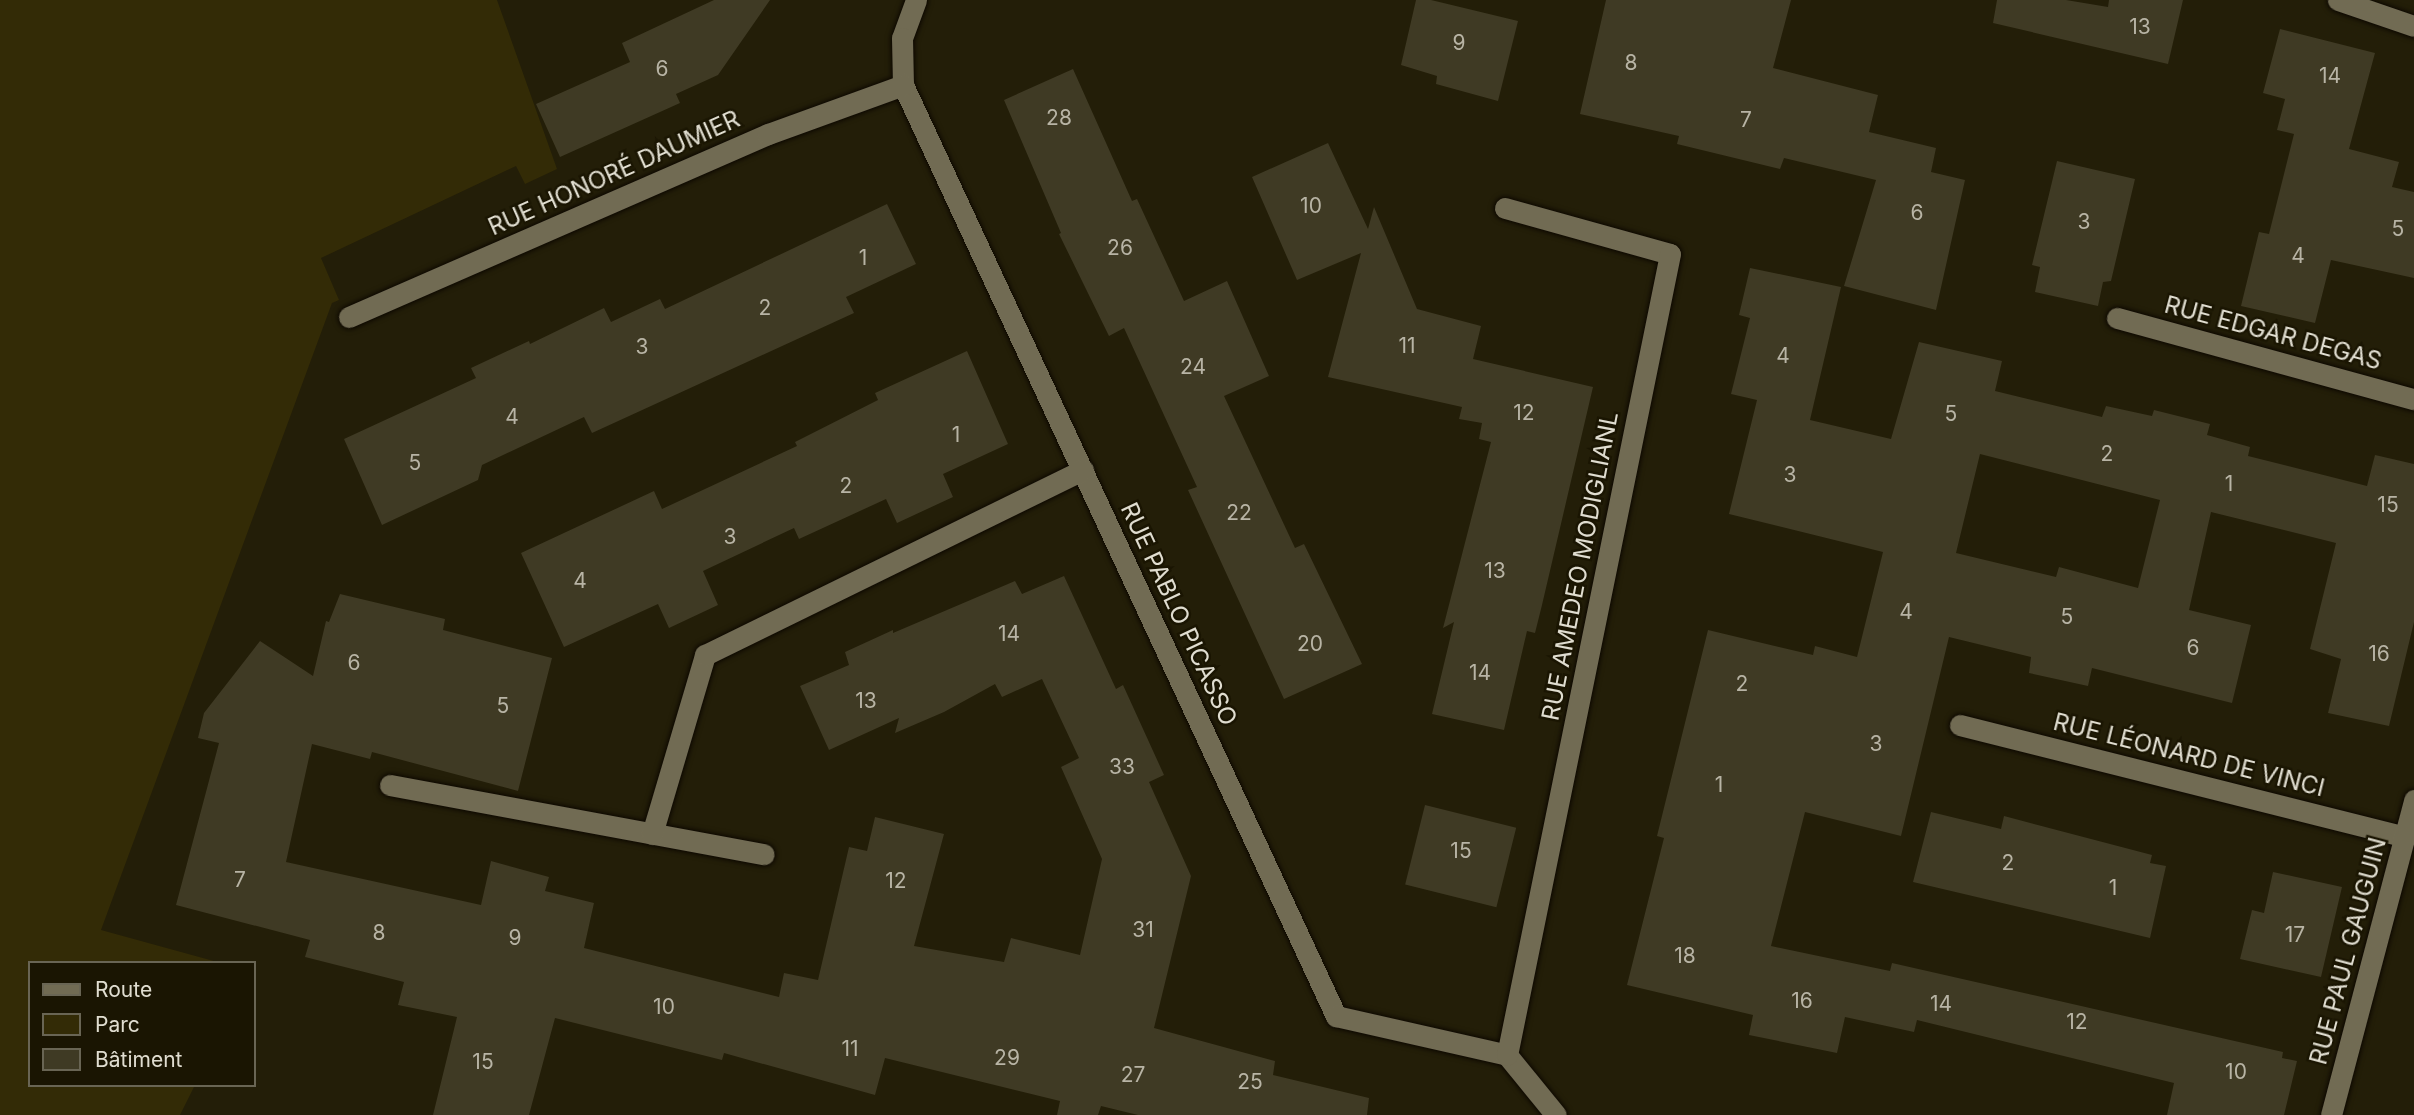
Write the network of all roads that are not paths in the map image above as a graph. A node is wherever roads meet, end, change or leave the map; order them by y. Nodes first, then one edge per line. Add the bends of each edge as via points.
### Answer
1 (916, 0) edge
2 (2338, 0) edge
3 (2414, 26) edge
4 (903, 85) junction
5 (1505, 208) dead end
6 (349, 317) dead end
7 (2117, 318) dead end
8 (2414, 399) edge
9 (1083, 470) junction
10 (1960, 724) dead end
11 (390, 785) dead end
12 (2414, 800) edge
13 (652, 834) junction
14 (2405, 837) junction
15 (764, 854) dead end
16 (1507, 1055) junction
17 (1556, 1115) edge
18 (2331, 1115) edge

1 - 4 street, RUE PABLO PICASSO via 902,38
2 - 3 street
4 - 6 street, RUE HONORÉ DAUMIER via 768,134
4 - 9 street, RUE PABLO PICASSO
5 - 16 street, RUE AMEDEO MODIGLIANL via 1670,254
7 - 8 street, RUE EDGAR DEGAS
9 - 13 street via 705,655
9 - 16 street, RUE PABLO PICASSO via 1336,1016
10 - 14 street, RUE LÉONARD DE VINCI
11 - 13 street
12 - 14 street, RUE PAUL GAUGUIN
13 - 15 street
14 - 18 street, RUE PAUL GAUGUIN
16 - 17 street

